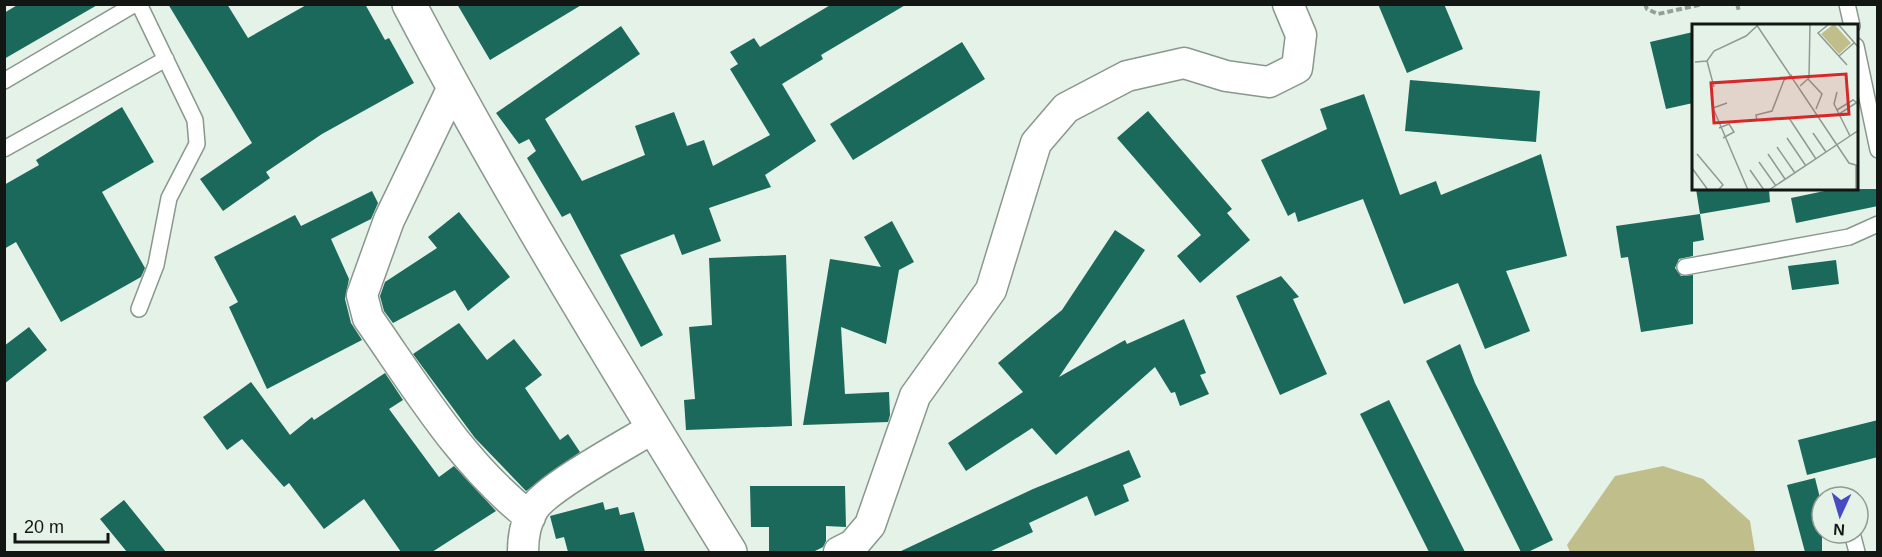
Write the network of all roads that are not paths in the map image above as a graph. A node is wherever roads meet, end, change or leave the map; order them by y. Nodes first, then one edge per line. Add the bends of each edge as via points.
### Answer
1 (137, 4) edge
2 (409, 4) edge
3 (1288, 4) edge
4 (1847, 4) edge
5 (1852, 24) edge
6 (1858, 51) edge
7 (166, 58) junction
8 (4, 81) edge
9 (453, 87) junction
10 (4, 149) edge
11 (1878, 150) edge
12 (1878, 224) edge
13 (1685, 267) dead end
14 (139, 309) dead end
15 (653, 428) junction
16 (530, 517) junction
17 (523, 552) edge
18 (730, 552) edge
19 (839, 552) edge

1 - 7 lane
1 - 8 lane
2 - 9 street
3 - 19 street via 1301,35 1297,68 1269,82 1226,76 1184,63 1127,76 1066,108 1036,143 991,290 915,396 870,525 853,545
4 - 5 lane
6 - 11 lane
7 - 10 lane
7 - 14 lane via 195,120 197,144 169,198 156,265
9 - 15 street
9 - 16 street via 389,220 362,295 368,318 453,439 501,494
12 - 13 lane via 1849,237
15 - 16 street via 562,484 535,507
15 - 18 street
16 - 17 street

